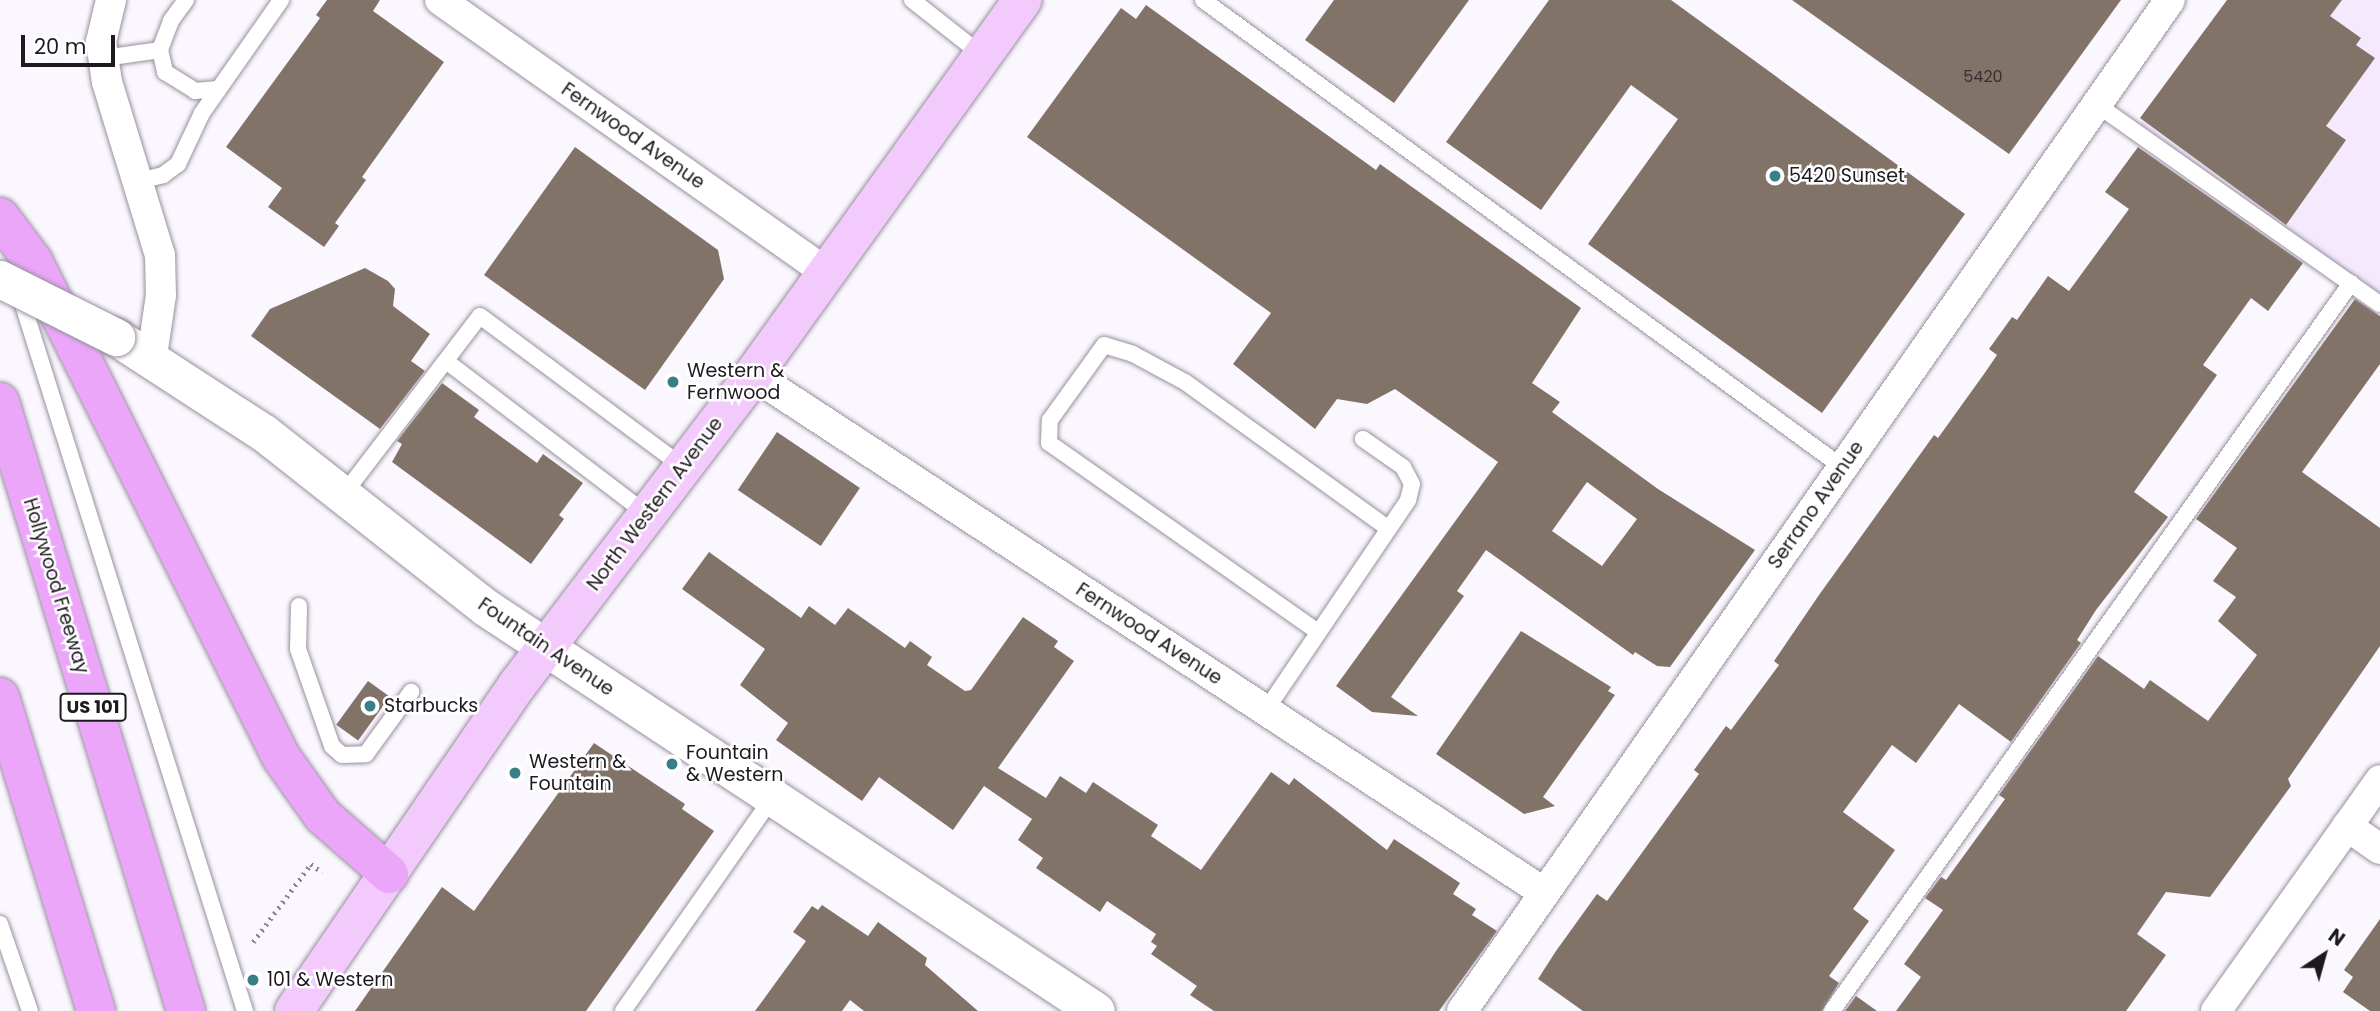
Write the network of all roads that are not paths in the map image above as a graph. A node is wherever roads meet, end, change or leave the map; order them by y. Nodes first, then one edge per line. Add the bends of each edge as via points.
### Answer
1 (111, 0) edge
2 (186, 0) edge
3 (281, 0) edge
4 (440, 0) edge
5 (912, 0) edge
6 (1022, 0) edge
7 (1203, 0) edge
8 (2170, 0) edge
9 (160, 50) junction
10 (982, 55) junction
11 (104, 58) junction
12 (218, 89) junction
13 (2095, 104) junction
14 (138, 181) junction
15 (0, 217) edge
16 (0, 233) edge
17 (826, 272) junction
18 (0, 279) edge
19 (2351, 283) junction
20 (2380, 304) edge
21 (152, 356) junction
22 (446, 360) junction
23 (753, 375) junction
24 (0, 402) edge
25 (1363, 439) dead end
26 (683, 467) junction
27 (1842, 467) junction
28 (343, 495) junction
29 (647, 514) junction
30 (1389, 528) junction
31 (299, 606) dead end
32 (1318, 632) junction
33 (545, 648) junction
34 (411, 692) dead end
35 (0, 697) edge
36 (1266, 710) junction
37 (2380, 780) edge
38 (772, 798) junction
39 (2347, 826) junction
40 (2380, 849) edge
41 (389, 874) junction
42 (1545, 893) junction
43 (0, 924) edge
44 (30, 1011) edge
45 (96, 1011) edge
46 (186, 1011) edge
47 (246, 1011) edge
48 (294, 1011) edge
49 (623, 1011) edge
50 (1096, 1011) edge
51 (1462, 1011) edge
52 (1832, 1011) edge
53 (2216, 1011) edge

1 - 11 street via 101,43
2 - 9 lane via 171,21
3 - 12 lane
4 - 17 street, Fernwood Avenue
5 - 10 lane
6 - 10 main road, North Western Avenue
7 - 27 lane
8 - 13 street, Serrano Avenue
9 - 11 lane
9 - 12 lane via 165,72 195,91
10 - 17 main road, North Western Avenue
11 - 14 street
12 - 14 lane via 178,164 163,175
13 - 19 lane
13 - 27 street, Serrano Avenue
14 - 21 street via 160,255 161,295
15 - 41 highway via 33,261 281,757 323,816
16 - 47 lane
17 - 23 main road, North Western Avenue
18 - 21 street, Fountain Avenue, bridge
19 - 20 lane
19 - 52 lane
21 - 28 street, Fountain Avenue via 264,433
22 - 26 lane via 480,316
22 - 28 lane
22 - 29 lane
23 - 26 main road, North Western Avenue
23 - 36 street, Fernwood Avenue
24 - 46 highway, Hollywood Freeway / US 101
25 - 30 lane via 1403,467 1412,484 1408,500
26 - 29 main road, North Western Avenue
27 - 42 street, Serrano Avenue
28 - 33 street, Fountain Avenue
29 - 33 main road, North Western Avenue
30 - 32 lane
30 - 32 lane via 1185,382 1133,354 1104,345 1050,420 1049,443
31 - 34 lane via 298,649 332,746 342,755 366,754
32 - 36 lane
33 - 38 street, Fountain Avenue
33 - 41 main road, North Western Avenue
35 - 45 highway
36 - 42 street, Fernwood Avenue
37 - 39 street
38 - 49 lane
38 - 50 street, Fountain Avenue
39 - 40 street
39 - 53 street
41 - 48 main road, North Western Avenue
42 - 51 street, Serrano Avenue
43 - 44 lane

